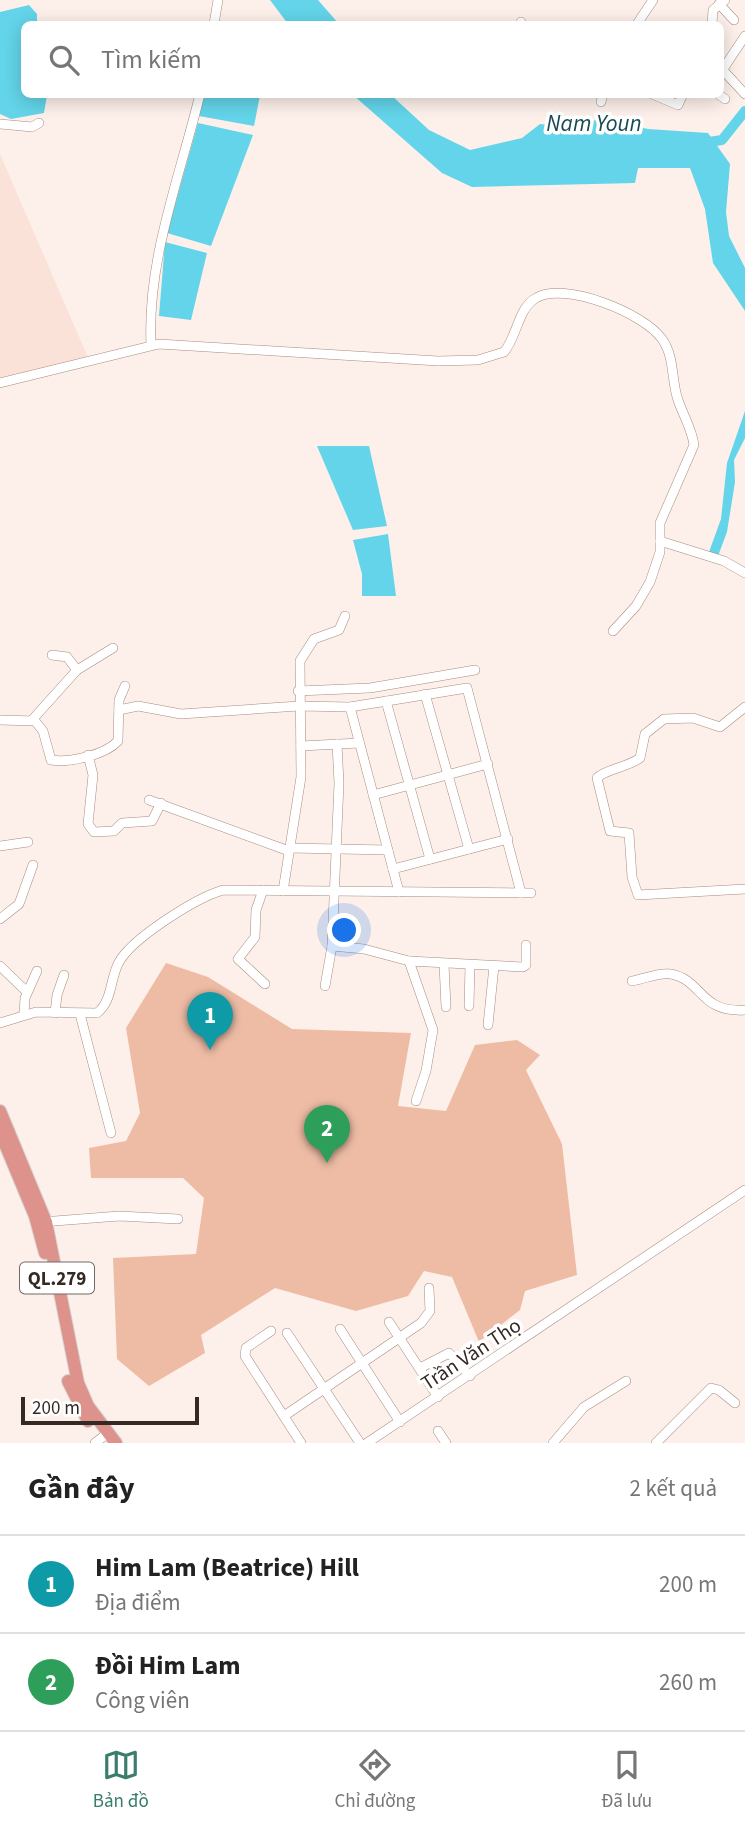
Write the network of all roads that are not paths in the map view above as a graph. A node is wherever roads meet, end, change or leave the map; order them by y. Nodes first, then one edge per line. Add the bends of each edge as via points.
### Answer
1 (218, 0) edge
2 (653, 0) edge
3 (722, 2) edge
4 (734, 20) dead end
5 (214, 21) edge
6 (645, 21) edge
7 (712, 21) edge
8 (745, 36) edge
9 (724, 65) edge
10 (724, 70) edge
11 (745, 94) edge
12 (199, 98) edge
13 (661, 98) edge
14 (681, 98) edge
15 (39, 123) dead end
16 (0, 124) edge
17 (151, 344) junction
18 (0, 383) edge
19 (660, 541) junction
20 (745, 573) edge
21 (345, 616) dead end
22 (613, 631) dead end
23 (113, 648) dead end
24 (52, 656) dead end
25 (77, 670) junction
26 (475, 670) dead end
27 (125, 686) dead end
28 (298, 691) junction
29 (425, 694) junction
30 (386, 701) junction
31 (299, 706) junction
32 (350, 707) junction
33 (745, 707) edge
34 (118, 710) junction
35 (0, 720) edge
36 (32, 720) junction
37 (359, 743) junction
38 (337, 744) junction
39 (302, 746) junction
40 (88, 755) junction
41 (488, 764) junction
42 (448, 774) junction
43 (409, 785) junction
44 (373, 795) junction
45 (149, 800) dead end
46 (161, 803) junction
47 (508, 839) junction
48 (28, 842) dead end
49 (0, 846) edge
50 (469, 849) junction
51 (290, 850) junction
52 (334, 850) junction
53 (388, 850) junction
54 (430, 859) junction
55 (33, 865) dead end
56 (393, 869) junction
57 (745, 889) edge
58 (263, 890) junction
59 (283, 891) junction
60 (333, 891) junction
61 (399, 892) junction
62 (0, 919) edge
63 (332, 946) junction
64 (526, 946) dead end
65 (409, 961) junction
66 (444, 964) junction
67 (470, 965) junction
68 (0, 966) edge
69 (494, 966) junction
70 (37, 971) dead end
71 (64, 975) dead end
72 (632, 981) dead end
73 (265, 984) dead end
74 (325, 986) dead end
75 (27, 992) junction
76 (469, 1006) dead end
77 (446, 1007) dead end
78 (745, 1010) edge
79 (55, 1013) junction
80 (24, 1014) junction
81 (80, 1014) junction
82 (0, 1023) edge
83 (488, 1025) dead end
84 (416, 1101) dead end
85 (0, 1111) edge
86 (0, 1132) edge
87 (111, 1133) dead end
88 (745, 1190) edge
89 (178, 1219) dead end
90 (42, 1222) junction
91 (429, 1288) dead end
92 (389, 1322) dead end
93 (340, 1329) dead end
94 (271, 1331) dead end
95 (287, 1333) dead end
96 (401, 1340) junction
97 (363, 1364) junction
98 (419, 1368) junction
99 (470, 1376) junction
100 (626, 1381) dead end
101 (324, 1390) junction
102 (438, 1397) junction
103 (735, 1403) dead end
104 (284, 1416) junction
105 (400, 1422) junction
106 (438, 1432) dead end
107 (105, 1440) edge
108 (301, 1443) edge
109 (360, 1443) edge
110 (367, 1443) edge
111 (446, 1443) edge
112 (553, 1443) edge
113 (656, 1443) edge

1 - 5 street
2 - 6 street
3 - 4 street
3 - 7 street via 713,10
8 - 9 street
10 - 11 street
12 - 17 street via 164,226 153,284
13 - 14 street via 678,105
15 - 16 street via 32,127
17 - 18 street
17 - 19 street via 478,360 504,352 527,306 537,297 561,293 599,302 641,320 662,338 692,436 692,454 660,523
19 - 20 street via 707,554
19 - 22 street via 658,562 646,592
21 - 28 street via 339,630 314,639 303,653
23 - 25 street
24 - 25 street via 67,657
25 - 36 street
26 - 28 street via 370,688
27 - 34 street
28 - 31 street
29 - 30 street
29 - 41 street via 467,688
29 - 42 street
30 - 32 street
30 - 43 street
31 - 32 street
31 - 34 street via 181,714 143,707
31 - 39 street
32 - 37 street
33 - 57 street via 720,727 694,718 659,721 645,734 640,758 597,778 610,831 629,833 638,895
34 - 40 street via 118,740 108,749
35 - 36 street
36 - 40 street via 43,731 51,760
37 - 38 street
37 - 44 street
38 - 39 street
38 - 52 street
39 - 51 street
40 - 46 street via 93,770 88,824 94,832 112,832 124,822 152,821
41 - 42 street
41 - 47 street
42 - 43 street
42 - 50 street
43 - 44 street
43 - 54 street
44 - 53 street
45 - 46 street
46 - 51 street
47 - 50 street
47 - 61 street via 526,893
48 - 49 street
50 - 54 street
51 - 52 street
51 - 59 street
52 - 53 street
52 - 60 street
53 - 56 street
54 - 56 street
55 - 62 street via 19,904
56 - 61 street
58 - 59 street
58 - 73 street via 256,910 255,937 238,959
58 - 81 street via 210,894 150,932 120,960 103,1008
59 - 60 street
60 - 61 street
60 - 63 street
63 - 65 street
63 - 74 street
64 - 69 street via 525,967
65 - 66 street
65 - 84 street via 433,1030
66 - 67 street
66 - 77 street
67 - 69 street
67 - 76 street
68 - 75 street
69 - 83 street
70 - 75 street
71 - 79 street
72 - 78 street via 671,974 685,980 713,1006
75 - 80 street
79 - 80 street
79 - 81 street
80 - 82 street
81 - 87 street
85 - 90 highway, QL.279
86 - 90 highway, QL.279
88 - 99 street, Trần Văn Thọ
89 - 90 street via 124,1216
90 - 107 highway, QL.279 via 68,1381 77,1404
91 - 96 street via 428,1316
92 - 96 street
93 - 97 street
94 - 104 street via 246,1348 245,1356
95 - 101 street
96 - 97 street
96 - 98 street
97 - 101 street
97 - 105 street
98 - 99 street via 449,1353
98 - 102 street
99 - 102 street, Trần Văn Thọ
100 - 112 street via 584,1407
101 - 104 street
101 - 109 street
102 - 105 street, Trần Văn Thọ
103 - 113 street via 711,1388
104 - 108 street
105 - 110 street, Trần Văn Thọ
106 - 111 street

